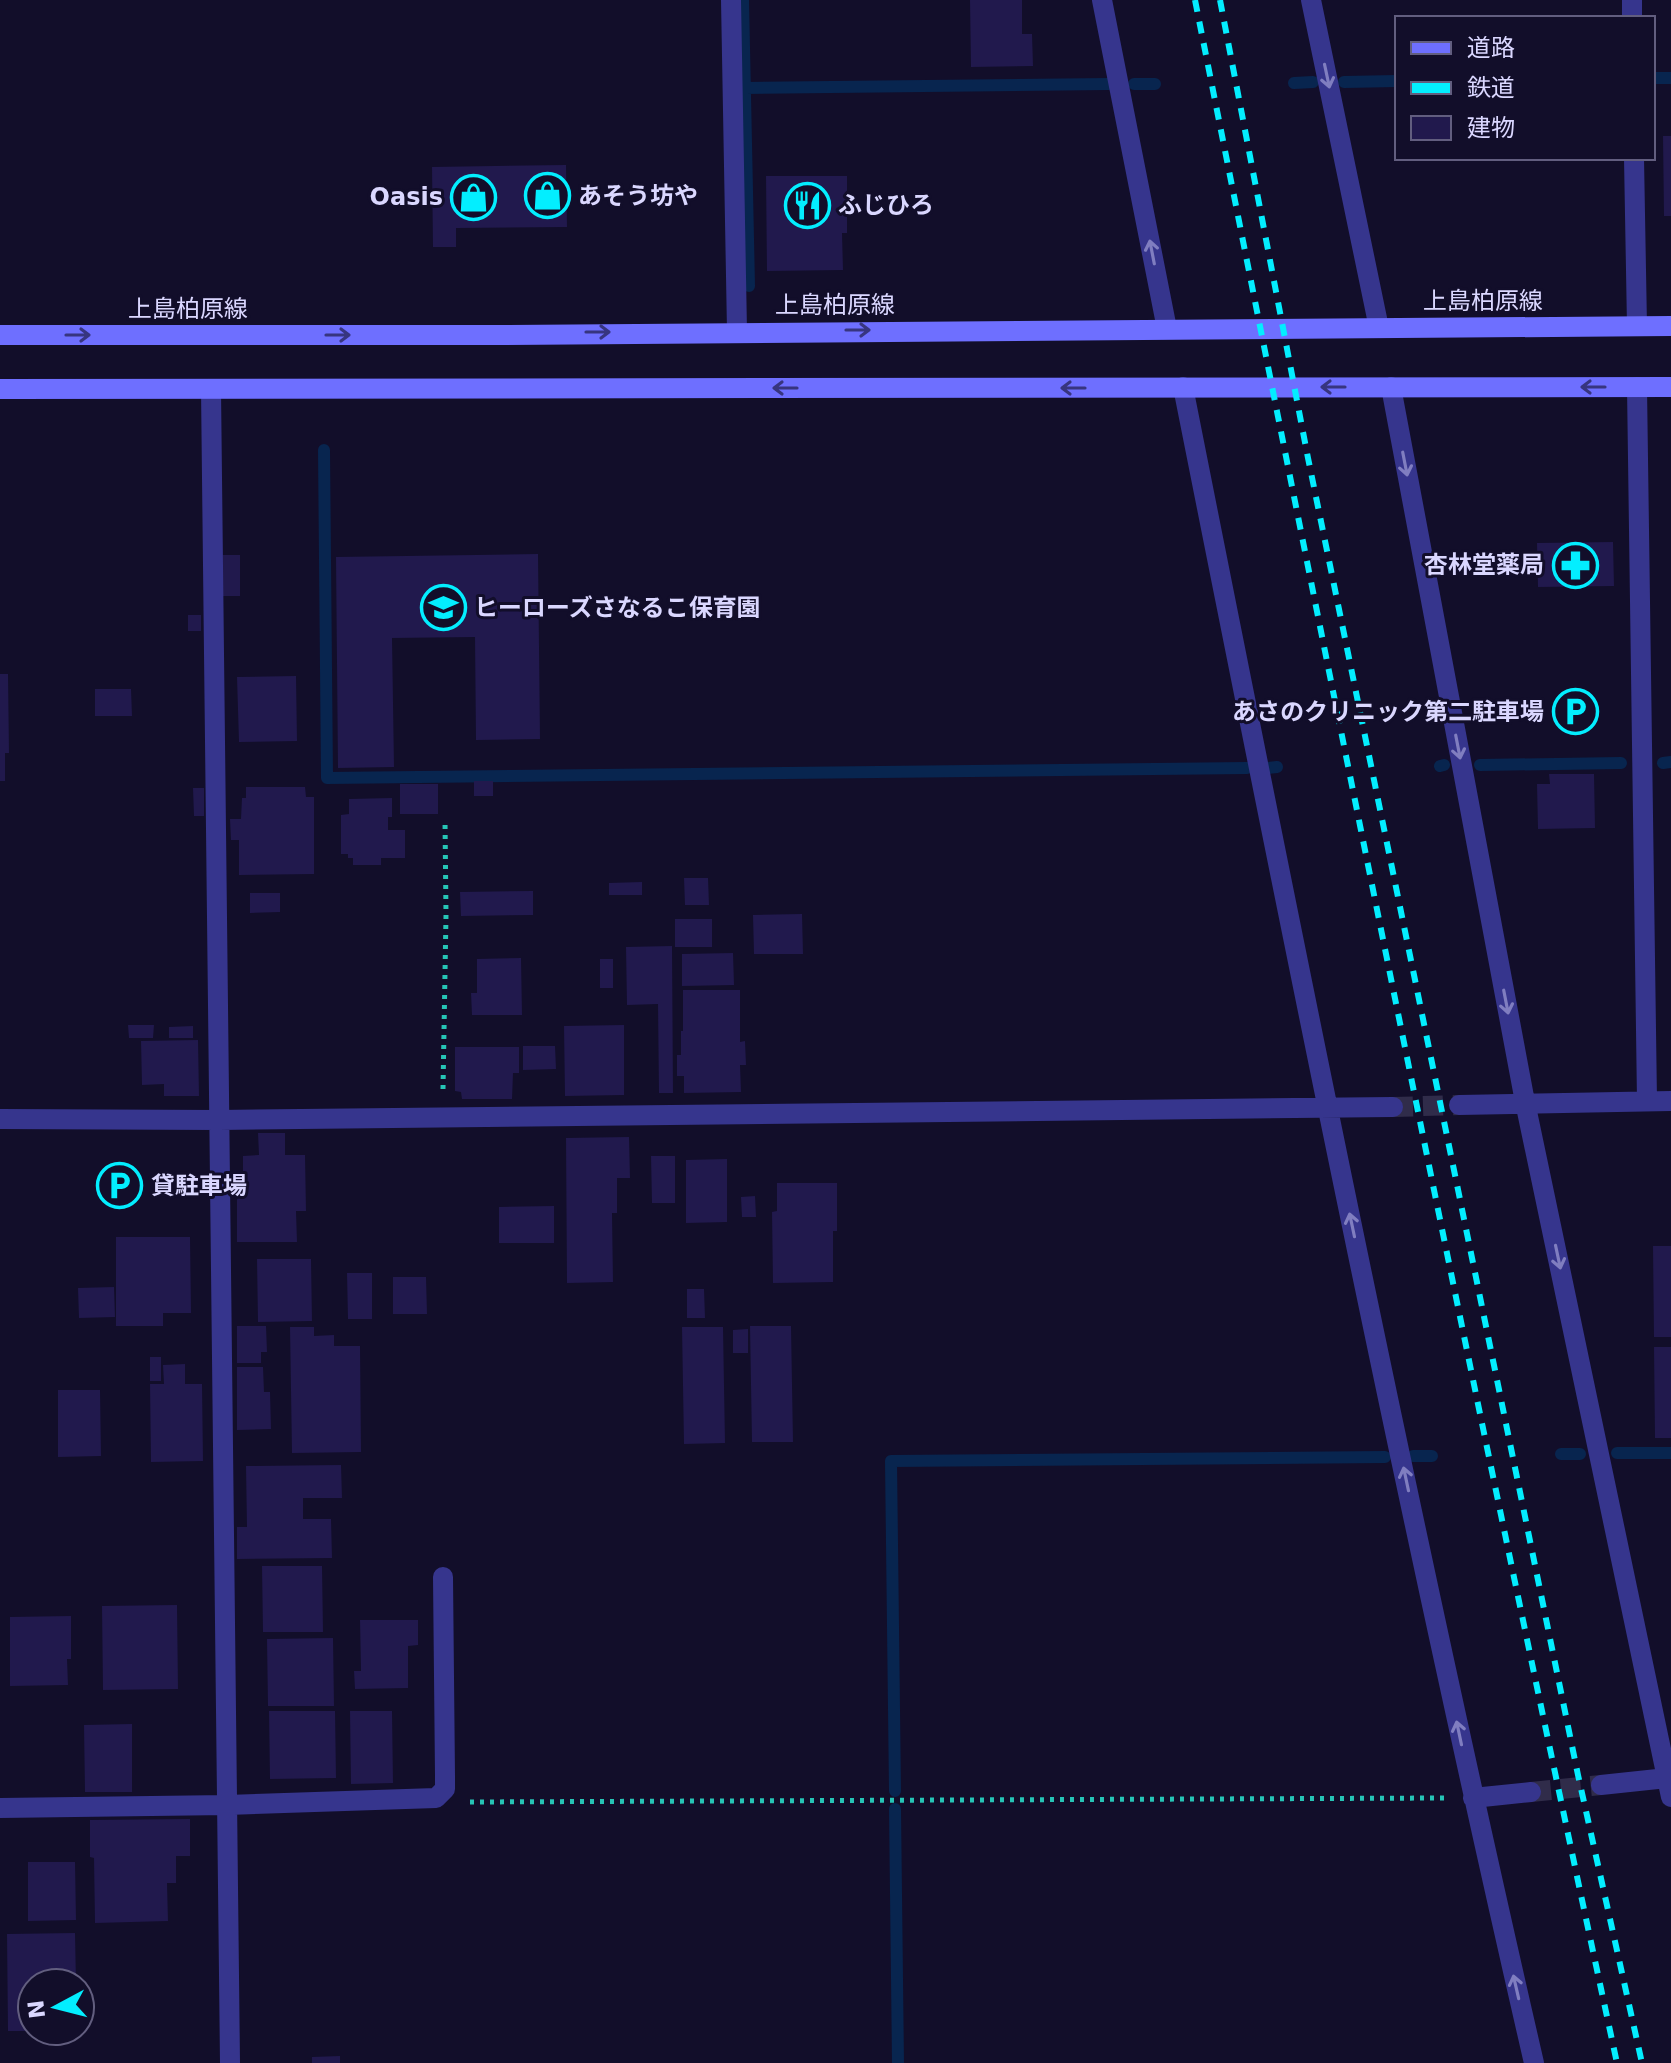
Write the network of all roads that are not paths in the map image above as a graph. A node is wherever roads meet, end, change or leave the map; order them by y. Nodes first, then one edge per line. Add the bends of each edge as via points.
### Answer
1 (731, 0) edge
2 (1102, 0) edge
3 (1311, 0) edge
4 (1634, 160) edge
5 (1637, 326) junction
6 (1671, 326) edge
7 (1379, 328) junction
8 (1167, 329) junction
9 (737, 331) junction
10 (0, 335) edge
11 (1183, 387) junction
12 (1391, 387) junction
13 (1637, 387) junction
14 (1671, 387) edge
15 (0, 389) edge
16 (211, 389) junction
17 (1647, 1101) junction
18 (1671, 1101) edge
19 (1525, 1102) junction
20 (1459, 1105) tunnel mouth
21 (1393, 1107) tunnel mouth
22 (1327, 1109) junction
23 (0, 1119) edge
24 (219, 1120) junction
25 (443, 1577) dead end
26 (1601, 1785) tunnel mouth
27 (1669, 1787) edge
28 (1531, 1792) tunnel mouth
29 (1473, 1798) junction
30 (227, 1805) junction
31 (0, 1808) edge
32 (230, 2063) edge
33 (1534, 2063) edge

1 - 9 street
8 -> 2 street
3 -> 7 street
4 - 5 street
5 - 6 street, 上島柏原線
5 - 7 street, 上島柏原線
7 - 8 street, 上島柏原線
9 -> 8 street, 上島柏原線
10 -> 9 street, 上島柏原線
12 -> 11 street
11 -> 16 street
11 - 22 street
13 -> 12 street
12 -> 19 street
13 - 14 street
13 - 17 street
15 - 16 street
16 - 24 street
17 - 18 street
17 - 19 street
19 - 20 street
19 -> 27 street
21 - 22 street
22 - 24 street
29 -> 22 street
23 - 24 street
24 - 30 street
25 - 30 street via 445,1789 436,1798 423,1800
26 - 27 street
28 - 29 street
33 -> 29 street
30 - 31 street
30 - 32 street

